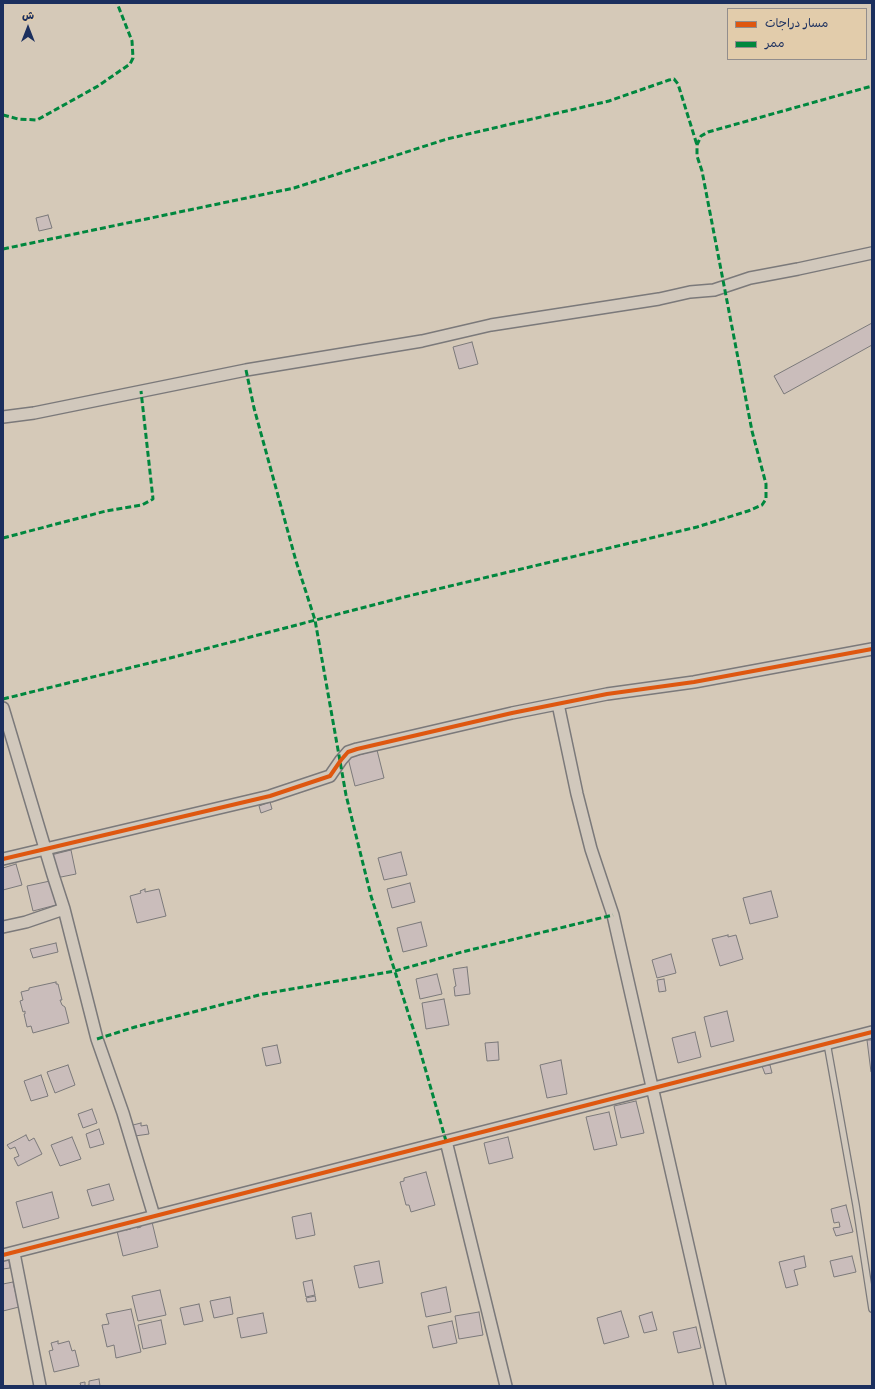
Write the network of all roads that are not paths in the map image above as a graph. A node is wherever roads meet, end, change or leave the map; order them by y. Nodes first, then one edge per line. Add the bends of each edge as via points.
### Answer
1 (872, 254) edge
2 (3, 417) edge
3 (872, 649) edge
4 (558, 704) junction
5 (3, 708) edge
6 (46, 848) junction
7 (3, 859) edge
8 (64, 909) junction
9 (3, 927) edge
10 (872, 1032) edge
11 (827, 1043) junction
12 (652, 1088) junction
13 (446, 1141) junction
14 (154, 1216) junction
15 (8, 1254) edge
16 (872, 1309) edge
17 (40, 1386) edge
18 (506, 1386) edge
19 (720, 1386) edge

1 - 2 street via 750,278 714,290 491,325 422,341 246,370
3 - 4 street
4 - 6 street via 357,749 348,752 330,776 270,796
4 - 12 street via 591,849 613,915
5 - 6 street
6 - 7 street
6 - 8 street
8 - 9 street
8 - 14 street via 97,1039 123,1113
10 - 11 street
11 - 12 street
11 - 16 lane
12 - 13 street
12 - 19 street
13 - 14 street
13 - 18 street
14 - 15 street
15 - 17 street

